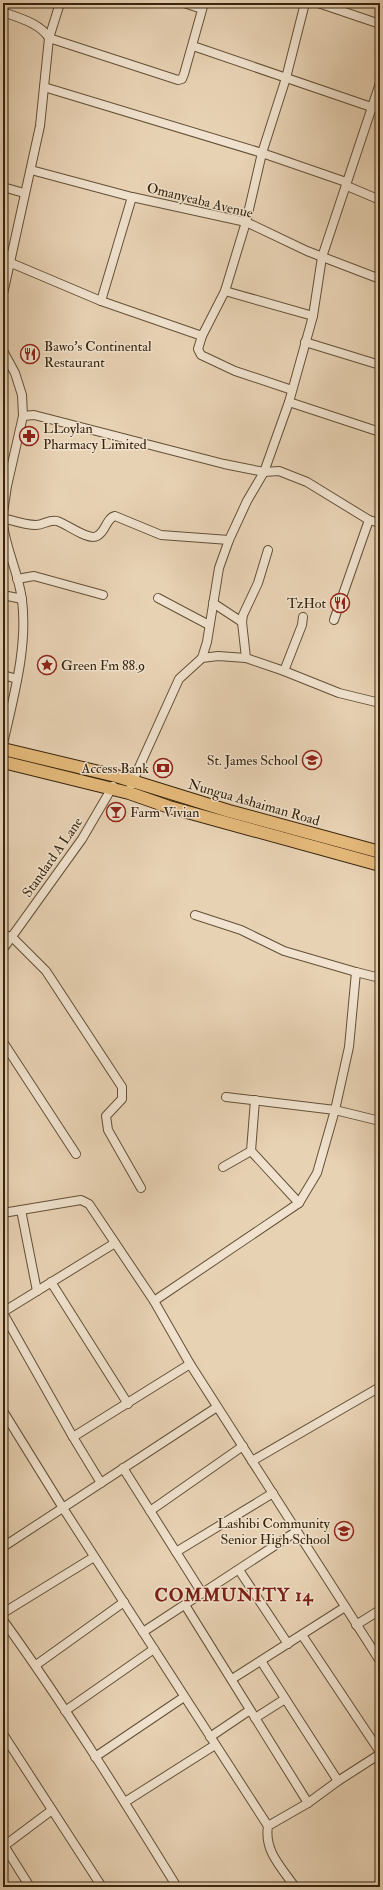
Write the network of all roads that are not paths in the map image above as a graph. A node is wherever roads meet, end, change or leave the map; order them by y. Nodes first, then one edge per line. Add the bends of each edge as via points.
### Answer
1 (60, 3) edge
2 (184, 3) edge
3 (305, 3) edge
4 (318, 3) edge
5 (203, 6) edge
6 (3, 12) edge
7 (380, 24) edge
8 (49, 38) junction
9 (193, 46) junction
10 (286, 78) junction
11 (380, 83) edge
12 (44, 87) junction
13 (376, 108) edge
14 (262, 154) junction
15 (31, 170) junction
16 (346, 184) junction
17 (3, 187) edge
18 (24, 193) junction
19 (132, 197) junction
20 (380, 200) edge
21 (246, 222) junction
22 (322, 257) junction
23 (7, 262) edge
24 (380, 279) edge
25 (225, 291) junction
26 (3, 294) edge
27 (101, 301) junction
28 (313, 316) junction
29 (202, 336) junction
30 (305, 342) junction
31 (3, 351) edge
32 (380, 365) edge
33 (292, 390) junction
34 (289, 402) junction
35 (23, 416) junction
36 (380, 432) edge
37 (264, 472) junction
38 (3, 513) edge
39 (3, 518) edge
40 (370, 520) junction
41 (380, 523) edge
42 (3, 524) edge
43 (229, 540) junction
44 (268, 550) dead end
45 (17, 578) junction
46 (3, 595) edge
47 (103, 595) dead end
48 (158, 598) dead end
49 (22, 599) junction
50 (213, 603) junction
51 (303, 617) dead end
52 (334, 620) dead end
53 (242, 622) junction
54 (209, 625) junction
55 (202, 658) junction
56 (246, 658) junction
57 (284, 671) junction
58 (3, 675) edge
59 (17, 679) junction
60 (380, 703) edge
61 (3, 744) edge
62 (3, 749) edge
63 (3, 762) edge
64 (116, 776) junction
65 (132, 781) junction
66 (112, 789) junction
67 (129, 793) junction
68 (380, 852) edge
69 (380, 865) edge
70 (195, 915) dead end
71 (3, 935) edge
72 (12, 936) junction
73 (3, 949) edge
74 (356, 972) junction
75 (380, 978) edge
76 (3, 1042) edge
77 (226, 1097) dead end
78 (255, 1100) junction
79 (335, 1110) junction
80 (380, 1121) edge
81 (251, 1152) junction
82 (76, 1154) dead end
83 (223, 1167) dead end
84 (141, 1188) dead end
85 (299, 1203) junction
86 (21, 1210) junction
87 (3, 1213) edge
88 (115, 1243) junction
89 (51, 1282) junction
90 (37, 1291) junction
91 (154, 1300) junction
92 (3, 1312) edge
93 (190, 1364) junction
94 (380, 1387) edge
95 (128, 1404) junction
96 (217, 1407) junction
97 (3, 1411) edge
98 (73, 1437) junction
99 (243, 1446) junction
100 (252, 1461) junction
101 (123, 1468) junction
102 (101, 1483) junction
103 (272, 1493) junction
104 (63, 1508) junction
105 (150, 1511) junction
106 (297, 1531) junction
107 (3, 1547) edge
108 (176, 1552) junction
109 (94, 1557) junction
110 (239, 1570) junction
111 (202, 1593) junction
112 (124, 1602) junction
113 (185, 1605) junction
114 (344, 1606) junction
115 (380, 1610) edge
116 (3, 1613) edge
117 (3, 1620) edge
118 (356, 1625) junction
119 (143, 1632) junction
120 (302, 1635) junction
121 (288, 1644) junction
122 (154, 1649) junction
123 (261, 1660) junction
124 (380, 1661) edge
125 (36, 1666) junction
126 (232, 1679) junction
127 (184, 1697) junction
128 (285, 1699) junction
129 (65, 1710) junction
130 (250, 1710) junction
131 (255, 1718) junction
132 (3, 1734) edge
133 (210, 1737) junction
134 (215, 1745) junction
135 (380, 1753) edge
136 (95, 1757) junction
137 (338, 1781) junction
138 (125, 1802) junction
139 (308, 1803) junction
140 (52, 1810) junction
141 (268, 1826) junction
142 (4, 1845) edge
143 (30, 1887) edge
144 (102, 1887) edge
145 (177, 1887) edge
146 (295, 1887) edge

1 - 8 street
2 - 5 street
3 - 10 street
4 - 7 street
5 - 9 street
6 - 8 street via 38,27 45,31
8 - 9 street via 178,80 182,79
8 - 12 street
9 - 10 street
10 - 13 street
10 - 14 street
11 - 13 street
12 - 14 street
12 - 15 street via 40,126
13 - 16 street
14 - 16 street
14 - 21 street
15 - 18 street
15 - 19 street, Omanyeaba Avenue
16 - 20 street
16 - 22 street
17 - 18 street
18 - 23 street
19 - 21 street, Omanyeaba Avenue
19 - 27 street
21 - 22 street, Omanyeaba Avenue
21 - 25 street
22 - 24 street, Omanyeaba Avenue
22 - 28 street
23 - 26 street
23 - 27 street
25 - 28 street
25 - 29 street
27 - 29 street
28 - 30 street
29 - 33 street via 198,349 201,355 235,371
30 - 32 street
30 - 33 street
31 - 35 street via 15,373 22,395
33 - 34 street
34 - 36 street
34 - 37 street
35 - 37 street via 34,415
35 - 38 street
37 - 40 street via 279,471 307,482
37 - 43 street
39 - 43 street via 35,525 58,521 94,537 100,534 111,518 116,516 161,534
40 - 41 street
40 - 52 street
42 - 45 street
43 - 50 street via 219,568
44 - 53 street
45 - 47 street via 34,576
45 - 49 street
46 - 49 street
48 - 54 street
49 - 59 street via 24,626
50 - 53 street
50 - 54 street
51 - 57 street
53 - 56 street
54 - 55 street
55 - 56 street
55 - 65 street via 179,679
56 - 57 street
57 - 60 street via 339,694
58 - 59 street
59 - 61 street
62 - 64 main road, Nungua Ashaiman Road
63 - 66 main road, Nungua Ashaiman Road
64 - 65 main road, Nungua Ashaiman Road
64 - 66 street, Standard A Lane
65 - 67 street
65 - 68 main road, Nungua Ashaiman Road via 229,811
66 - 67 main road, Nungua Ashaiman Road
66 - 72 street, Standard A Lane via 82,839
67 - 69 main road, Nungua Ashaiman Road via 169,807
70 - 74 street via 241,930 284,951
71 - 72 street
72 - 73 street, Standard A Lane
72 - 84 street via 46,971 122,1087 122,1099 106,1116 106,1122
74 - 75 street
74 - 79 street via 350,1047
76 - 82 street
77 - 78 street
78 - 79 street
78 - 81 street
79 - 80 street
79 - 85 street via 317,1173
81 - 83 street
81 - 85 street
85 - 91 street
86 - 87 street
86 - 88 street via 85,1201
86 - 90 street
88 - 89 street
88 - 91 street
89 - 90 street
89 - 95 street
90 - 92 street
91 - 93 street
92 - 98 street
93 - 95 street
93 - 96 street
94 - 100 street
95 - 98 street
96 - 99 street
96 - 101 street
97 - 104 street
98 - 102 street
99 - 100 street
99 - 105 street
100 - 103 street
101 - 102 street
101 - 105 street
102 - 104 street
103 - 106 street
103 - 108 street
104 - 107 street
104 - 109 street
105 - 108 street
106 - 110 street
106 - 114 street
108 - 111 street
109 - 112 street
109 - 116 street
110 - 111 street
110 - 121 street
111 - 113 street
112 - 119 street
112 - 125 street
113 - 119 street
113 - 126 street
114 - 118 street
114 - 120 street
115 - 118 street
117 - 125 street
118 - 124 street
119 - 122 street
120 - 121 street
120 - 135 street
121 - 123 street
122 - 127 street
122 - 129 street
123 - 126 street
123 - 128 street
125 - 129 street
126 - 130 street
127 - 133 street
127 - 136 street
128 - 131 street
128 - 137 street
129 - 136 street
130 - 131 street
130 - 133 street
131 - 139 street
132 - 140 street
133 - 134 street
134 - 138 street
134 - 141 street
135 - 137 street
136 - 138 street
137 - 139 street
138 - 145 street
139 - 141 street
140 - 142 street
140 - 144 street
141 - 146 street via 266,1838 270,1851
142 - 143 street

